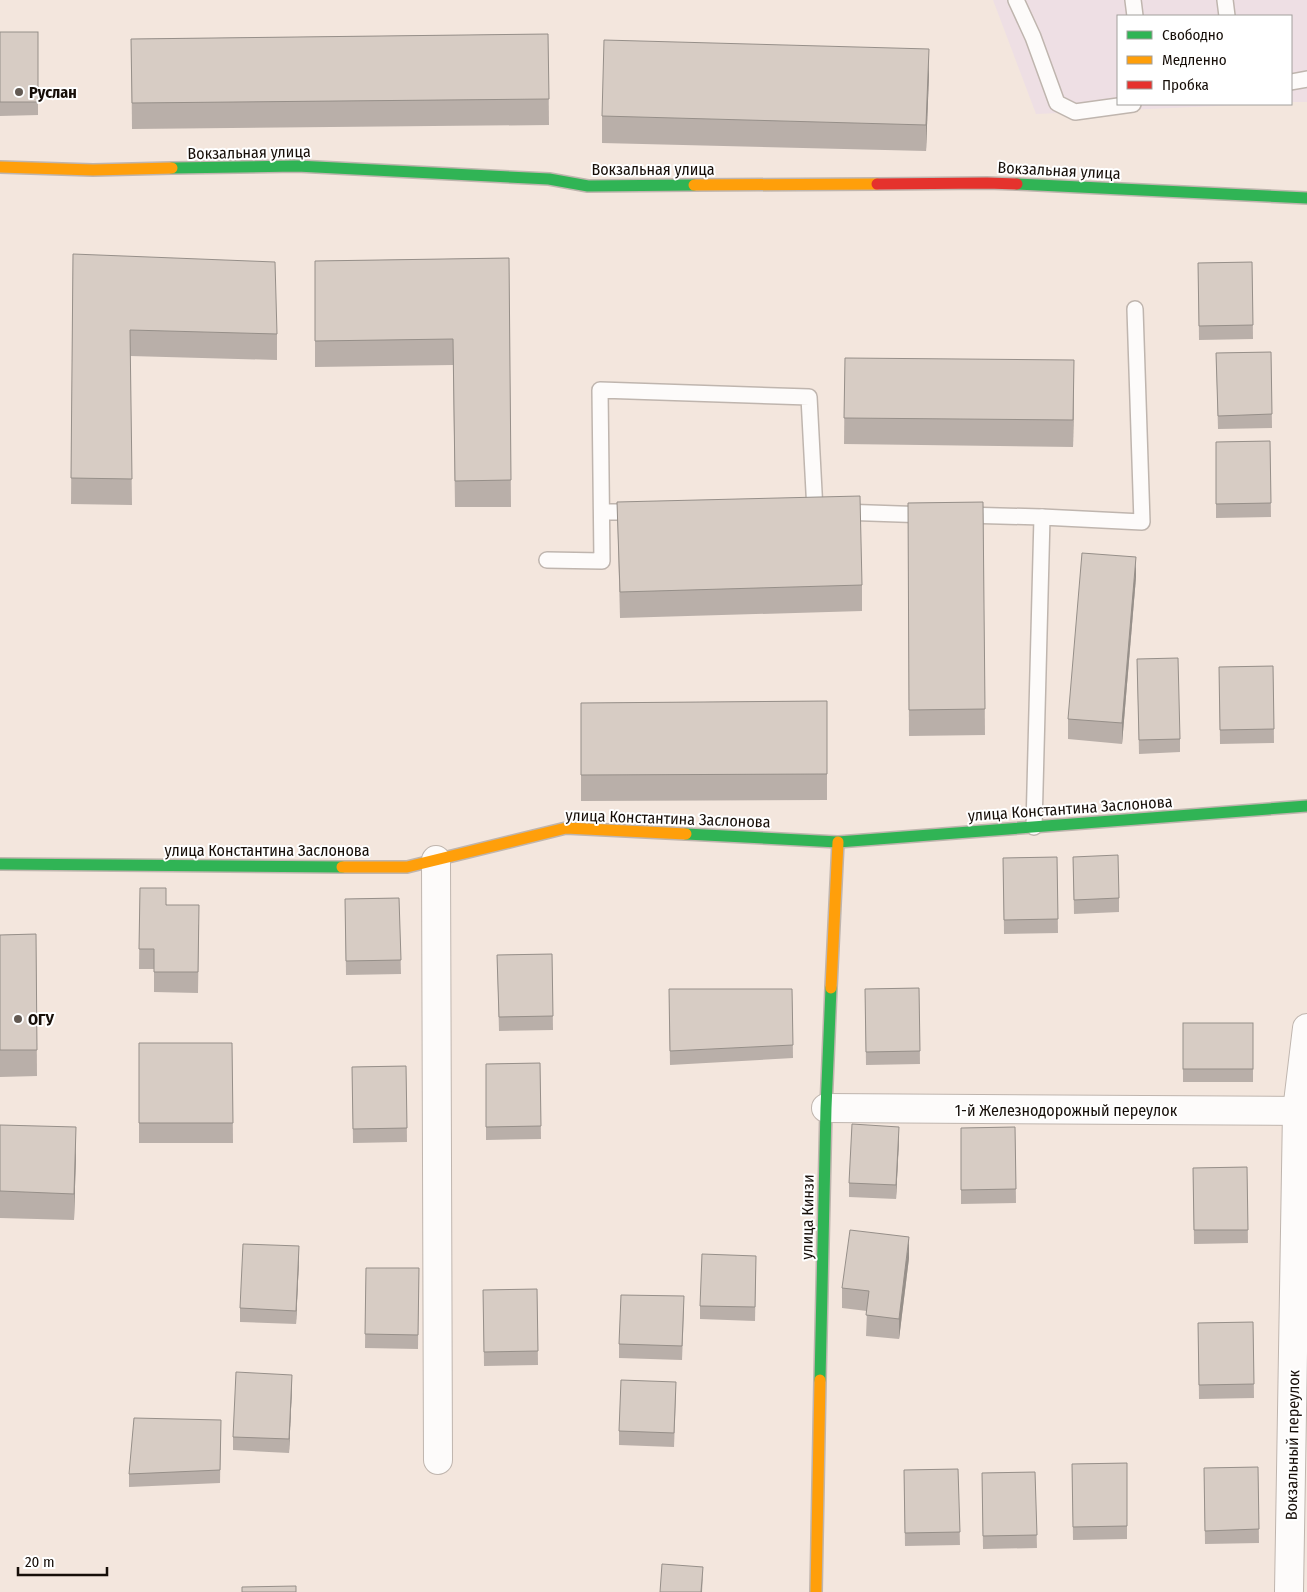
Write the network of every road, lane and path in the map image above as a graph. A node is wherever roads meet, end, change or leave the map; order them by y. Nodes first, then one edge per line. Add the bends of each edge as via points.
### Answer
1 (1016, 0) edge
2 (1133, 0) edge
3 (1225, 0) edge
4 (1136, 15) edge
5 (1226, 15) edge
6 (1307, 79) edge
7 (1292, 82) edge
8 (1126, 105) edge
9 (0, 167) edge
10 (1307, 198) edge
11 (1135, 309) dead end
12 (795, 511) edge
13 (815, 511) junction
14 (602, 512) junction
15 (650, 512) edge
16 (1042, 517) junction
17 (547, 560) dead end
18 (1307, 806) edge
19 (1034, 827) junction
20 (838, 842) junction
21 (436, 860) junction
22 (0, 864) edge
23 (1307, 1028) edge
24 (826, 1108) junction
25 (1302, 1111) edge
26 (1300, 1434) edge
27 (438, 1460) dead end
28 (816, 1592) edge
29 (1289, 1592) edge

1 - 8 lane via 1057,103 1075,112
2 - 4 lane
3 - 5 lane
6 - 7 lane
9 - 10 street, Вокзальная улица via 93,170 297,166 549,179 588,186 987,183
11 - 16 lane via 1142,522
12 - 13 lane
13 - 14 lane via 809,397 600,390
13 - 16 lane
14 - 15 lane
14 - 17 lane via 602,561
16 - 19 lane
18 - 19 street, улица Константина Заслонова
19 - 20 street, улица Константина Заслонова
20 - 21 street, улица Константина Заслонова via 566,828
20 - 24 street, улица Кинзи
21 - 22 street, улица Константина Заслонова via 408,867
21 - 27 street
23 - 25 street, Вокзальный переулок
24 - 25 street, 1-й Железнодорожный переулок
24 - 28 street, улица Кинзи
25 - 26 street, Вокзальный переулок
26 - 29 street, Вокзальный переулок

